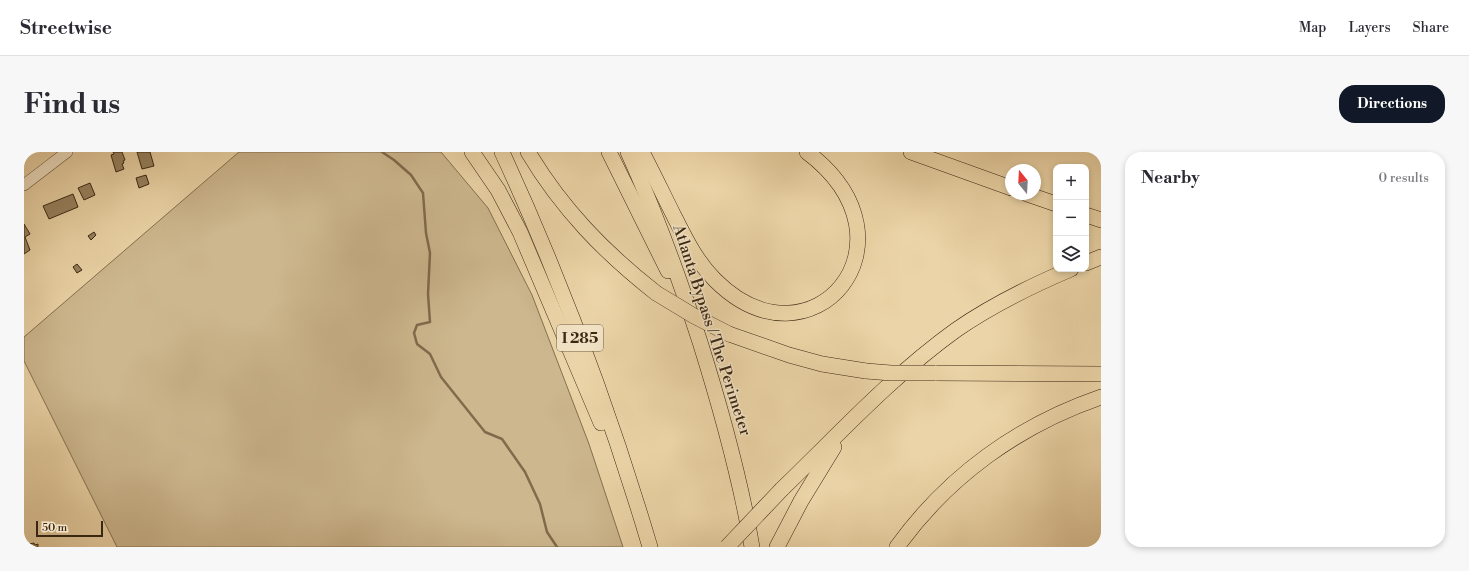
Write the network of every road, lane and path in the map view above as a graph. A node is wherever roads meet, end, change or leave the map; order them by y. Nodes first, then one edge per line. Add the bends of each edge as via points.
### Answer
1 (67, 152) edge
2 (472, 152) edge
3 (502, 152) edge
4 (528, 152) edge
5 (609, 152) edge
6 (628, 152) edge
7 (642, 152) edge
8 (807, 152) edge
9 (911, 152) edge
10 (24, 185) edge
11 (1005, 186) edge
12 (1041, 199) edge
13 (1053, 203) edge
14 (1089, 216) edge
15 (1101, 220) edge
16 (1101, 257) edge
17 (1089, 262) edge
18 (1064, 272) edge
19 (695, 325) junction
20 (1101, 374) edge
21 (1101, 397) edge
22 (869, 404) junction
23 (645, 529) junction
24 (778, 546) edge
25 (650, 547) edge
26 (727, 547) edge
27 (752, 547) edge
28 (897, 547) edge

1 - 10 street
2 - 23 highway via 498,190 520,232
3 - 23 highway, I 285 via 574,322
4 - 20 highway, bridge via 552,190 607,252 656,292 729,334 822,364 866,371 935,374
5 - 19 highway
6 - 19 highway, Atlanta Bypass / The Perimeter via 669,249
7 - 8 highway via 702,266 716,281 741,300 762,310 788,313 813,308 835,294 850,273 857,250 858,226 849,200 829,171
9 - 11 highway
12 - 13 highway
14 - 15 highway
16 - 17 highway
18 - 22 highway via 1010,297 962,326 917,360
19 - 27 highway, Atlanta Bypass / The Perimeter via 727,431
21 - 28 highway via 1046,419 985,457 933,504
22 - 24 highway via 830,453
22 - 26 highway, bridge
23 - 25 highway, I 285

